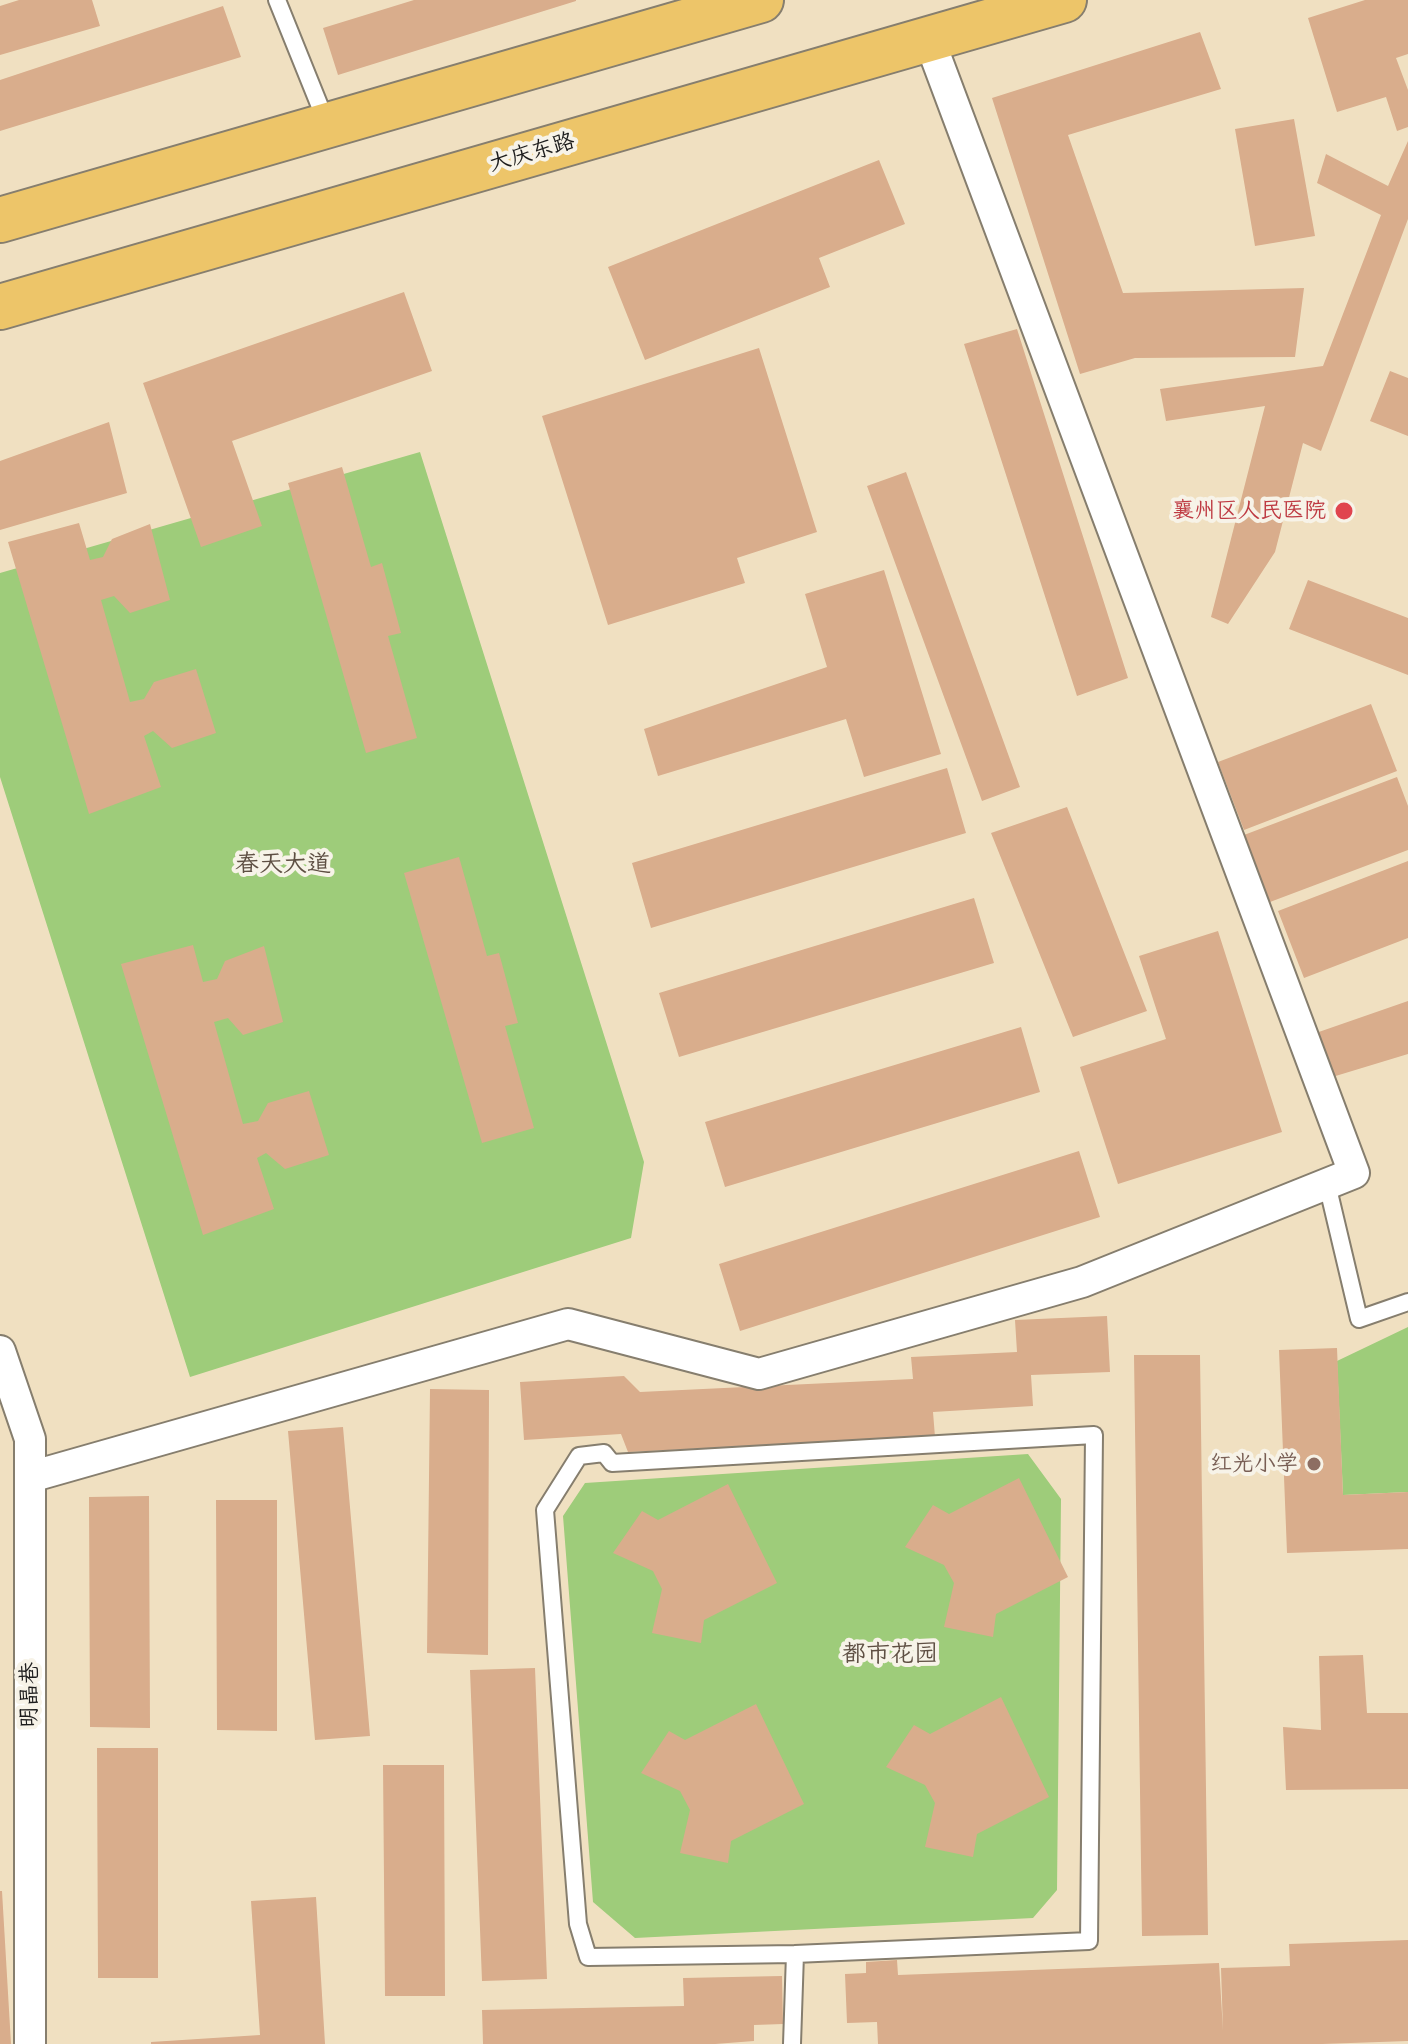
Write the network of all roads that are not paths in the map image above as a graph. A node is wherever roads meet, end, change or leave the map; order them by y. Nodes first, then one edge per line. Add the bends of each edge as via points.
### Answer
1 (277, 0) edge
2 (761, 0) edge
3 (1064, 0) edge
4 (929, 39) junction
5 (328, 125) junction
6 (0, 220) edge
7 (0, 307) edge
8 (1327, 1184) junction
9 (1408, 1302) edge
10 (0, 1351) edge
11 (30, 1477) junction
12 (795, 1954) junction
13 (30, 2044) edge
14 (792, 2044) edge

1 - 5 lane
2 - 5 main road
3 - 4 main road, 大庆东路
4 - 7 main road, 大庆东路
4 - 8 street via 1354,1173
5 - 6 main road
8 - 9 lane via 1359,1319
8 - 11 street via 1082,1282 759,1374 568,1324
10 - 11 street, 明晶巷 via 30,1439
11 - 13 street, 明晶巷
12 - 12 lane via 588,1957 578,1924 545,1510 579,1456 604,1453 612,1463 1094,1435 1089,1941
12 - 14 lane

